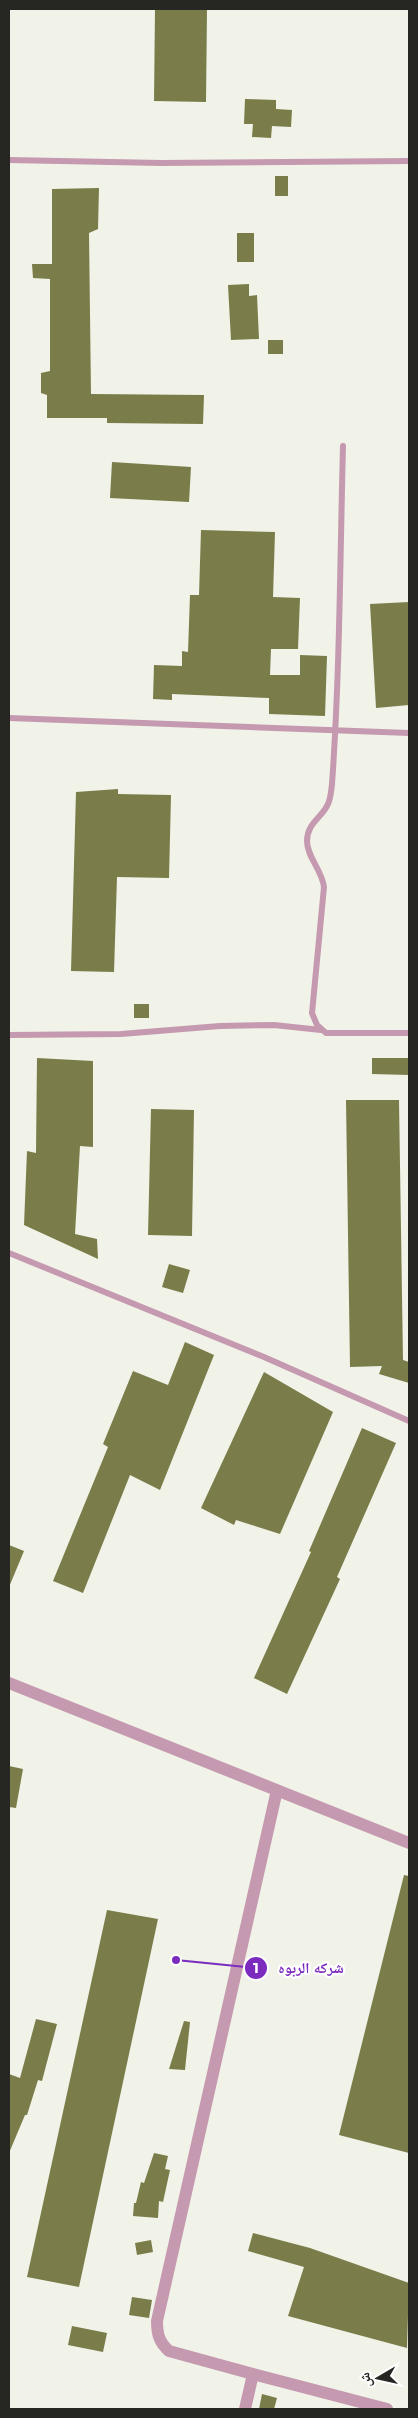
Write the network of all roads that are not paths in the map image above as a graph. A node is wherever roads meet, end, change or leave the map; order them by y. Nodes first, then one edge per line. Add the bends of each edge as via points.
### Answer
1 (9, 160) edge
2 (409, 161) edge
3 (343, 446) dead end
4 (9, 718) edge
5 (336, 730) junction
6 (409, 733) edge
7 (321, 1030) junction
8 (409, 1033) edge
9 (9, 1034) edge
10 (9, 1253) edge
11 (409, 1421) edge
12 (9, 1683) edge
13 (277, 1790) junction
14 (409, 1843) edge
15 (253, 2374) junction
16 (245, 2409) edge
17 (387, 2409) edge

1 - 2 lane via 161,163
3 - 5 lane
4 - 5 lane
5 - 6 lane
5 - 7 lane via 330,799 312,823 307,843 324,887 312,1013
7 - 8 lane via 339,1034
7 - 9 lane via 229,1025 121,1034
10 - 11 lane via 264,1357
12 - 13 street
13 - 14 street
13 - 15 street via 157,2321 157,2335 169,2351
15 - 16 street
15 - 17 street

